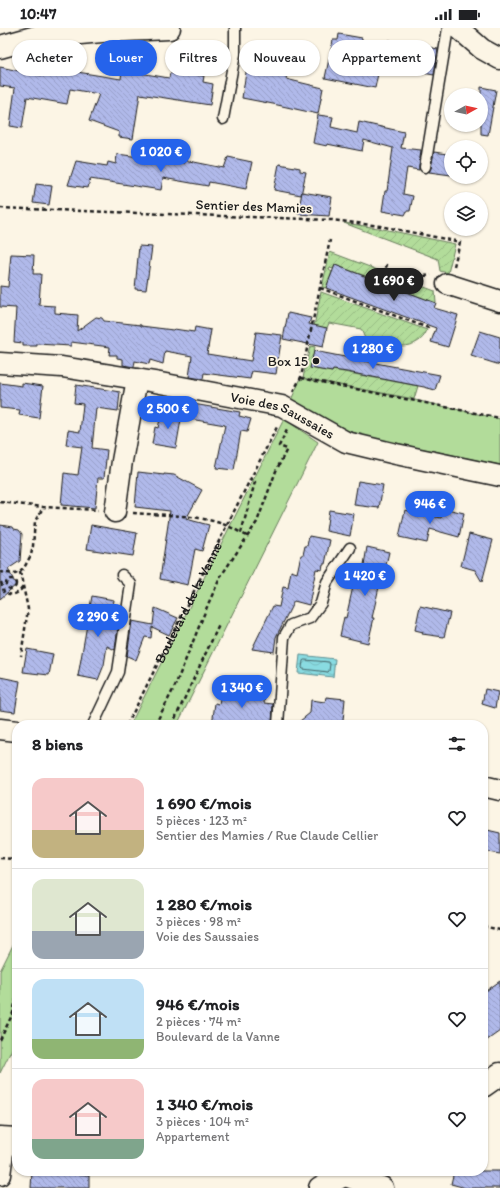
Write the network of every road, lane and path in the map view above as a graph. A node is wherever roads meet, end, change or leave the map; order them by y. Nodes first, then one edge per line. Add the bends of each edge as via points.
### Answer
1 (169, 28) edge
2 (235, 28) edge
3 (448, 28) edge
4 (458, 28) edge
5 (0, 47) edge
6 (500, 59) edge
7 (223, 119) dead end
8 (425, 167) dead end
9 (0, 208) edge
10 (330, 240) dead end
11 (460, 242) junction
12 (388, 262) dead end
13 (450, 277) junction
14 (381, 281) dead end
15 (320, 288) junction
16 (500, 301) edge
17 (431, 329) dead end
18 (309, 340) junction
19 (313, 341) dead end
20 (0, 363) edge
21 (137, 379) junction
22 (286, 409) junction
23 (500, 418) edge
24 (283, 438) dead end
25 (500, 476) edge
26 (250, 480) junction
27 (43, 507) dead end
28 (115, 512) dead end
29 (227, 525) junction
30 (241, 533) junction
31 (247, 536) junction
32 (350, 548) dead end
33 (0, 572) edge
34 (20, 572) junction
35 (122, 575) dead end
36 (0, 582) edge
37 (7, 583) junction
38 (23, 587) junction
39 (219, 625) dead end
40 (20, 656) dead end
41 (95, 720) edge
42 (130, 720) edge
43 (158, 720) edge
44 (174, 720) edge
45 (278, 720) edge
46 (0, 729) edge
47 (12, 730) edge
48 (488, 787) edge
49 (500, 790) edge
50 (0, 858) edge
51 (12, 859) edge
52 (488, 927) edge
53 (500, 930) edge
54 (12, 1015) edge
55 (0, 1040) edge
56 (500, 1074) edge
57 (488, 1082) edge
58 (7, 1138) edge
59 (0, 1175) edge
60 (343, 1176) edge
61 (320, 1188) edge
62 (382, 1188) edge

1 - 5 street via 36,37
2 - 7 lane via 235,54
3 - 8 lane
4 - 6 street via 482,49
9 - 11 path, Sentier des Mamies via 332,220 380,226
10 - 15 path
11 - 13 path
11 - 13 path
12 - 14 path
13 - 16 street
15 - 17 path
15 - 18 path
18 - 19 path
18 - 23 path via 301,377
20 - 21 street, Voie des Saussaies via 62,367
21 - 22 street, Voie des Saussaies via 282,406
21 - 28 street
22 - 25 street, Voie des Saussaies via 346,442
22 - 26 path, Boulevard de la Vanne
24 - 31 path via 279,446 287,449 259,516
26 - 29 path, Boulevard de la Vanne
26 - 30 path via 255,482
27 - 34 path via 35,521 31,555
29 - 30 path
29 - 42 path, Boulevard de la Vanne
30 - 31 path
31 - 43 path via 221,576 200,621 175,686
32 - 45 lane via 327,582 321,603 310,618 291,624 284,637
33 - 34 path
34 - 38 path
35 - 41 lane via 131,584 119,667
36 - 37 path
36 - 38 path via 4,592 10,595 18,593
37 - 37 path via 13,579 16,586 10,589
38 - 40 path via 28,609
39 - 44 path
46 - 47 street
48 - 49 street
50 - 51 path
52 - 53 path
54 - 55 path
56 - 57 street
58 - 59 street
60 - 61 street
60 - 62 street

